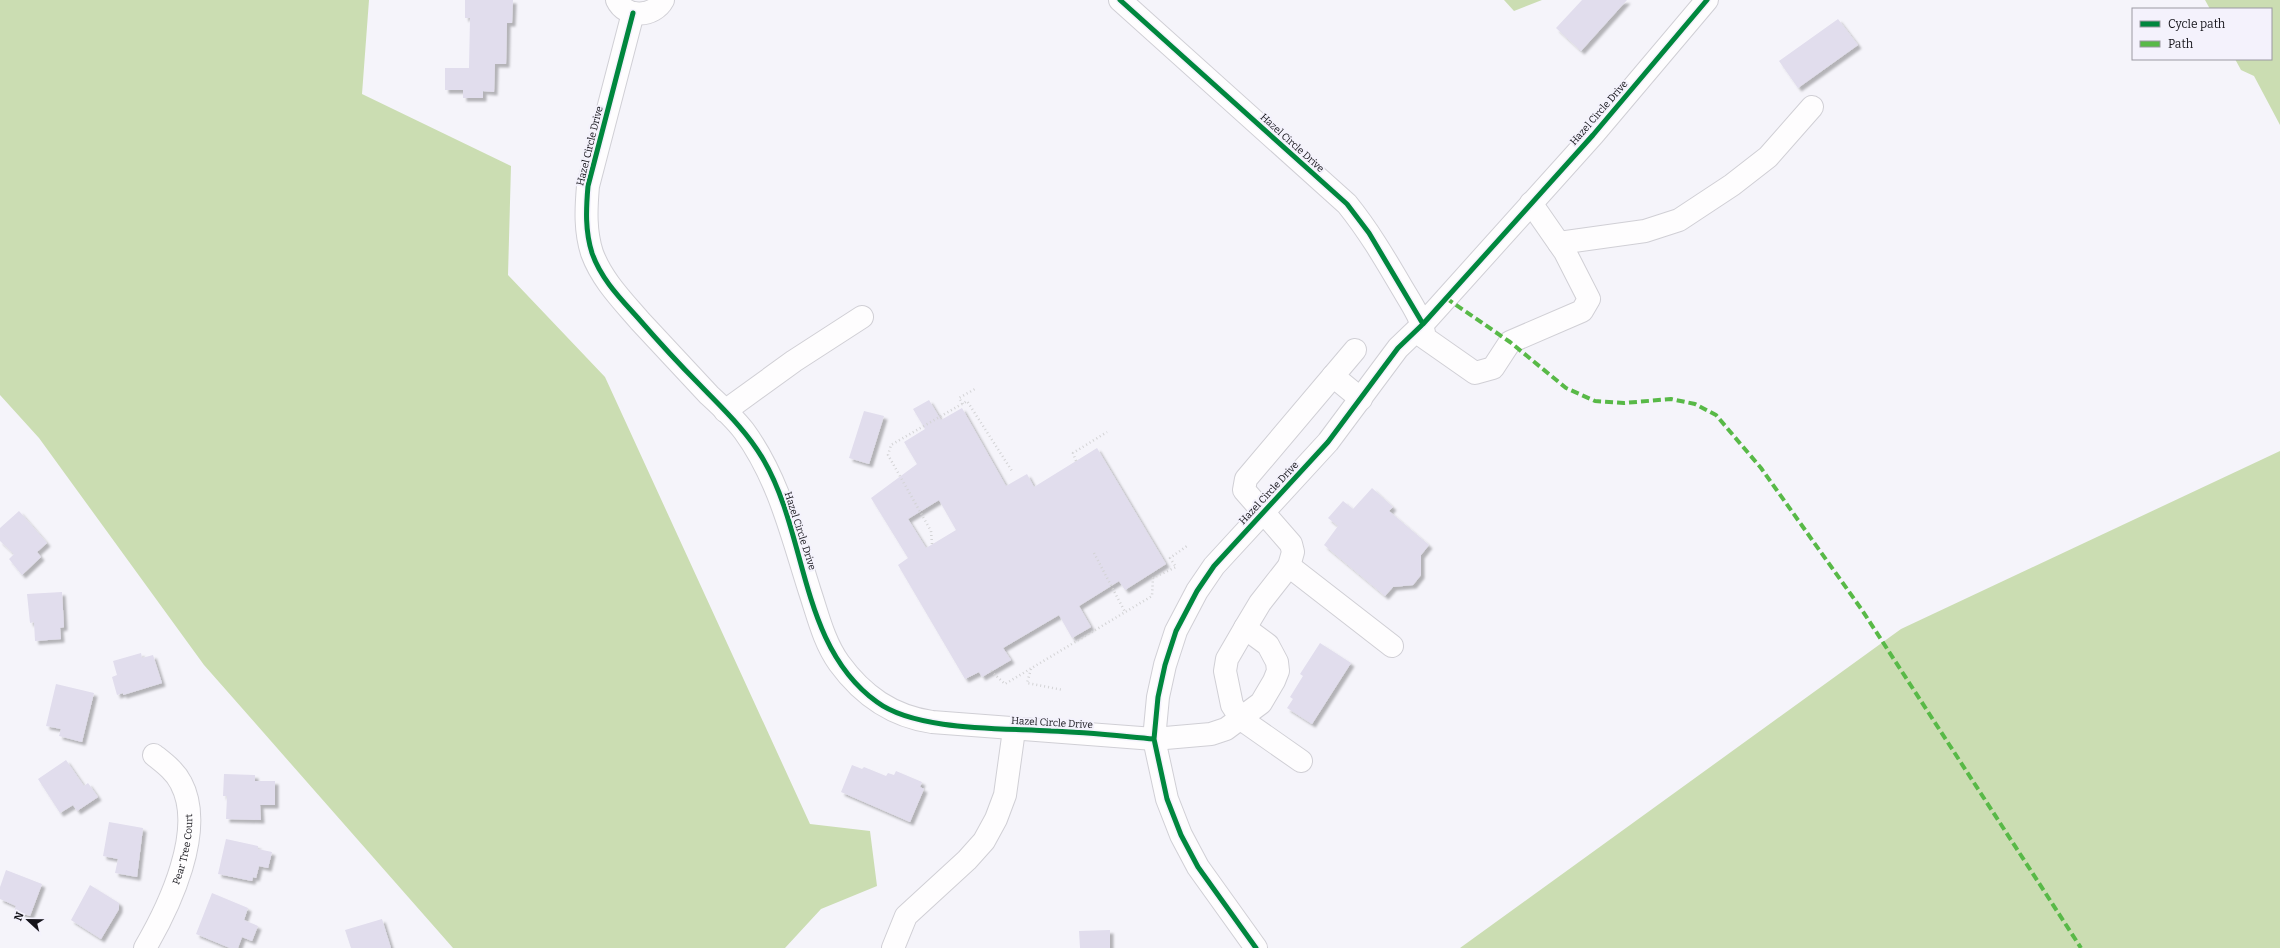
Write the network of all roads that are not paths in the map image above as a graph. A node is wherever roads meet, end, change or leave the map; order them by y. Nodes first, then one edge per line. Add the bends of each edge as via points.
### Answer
1 (663, 0) edge
2 (1120, 0) edge
3 (1706, 0) edge
4 (625, 6) edge
5 (1812, 107) dead end
6 (1531, 203) junction
7 (1559, 243) junction
8 (862, 317) dead end
9 (1423, 324) junction
10 (1355, 350) dead end
11 (1333, 376) junction
12 (1361, 400) junction
13 (725, 411) junction
14 (1262, 513) junction
15 (1289, 566) junction
16 (1245, 628) junction
17 (1392, 646) dead end
18 (1241, 719) junction
19 (1014, 730) junction
20 (1154, 739) junction
21 (154, 755) dead end
22 (1301, 761) dead end
23 (145, 948) edge
24 (893, 948) edge
25 (1256, 948) edge

1 - 4 street, Hazel Circle Drive via 649,12
2 - 9 street, Hazel Circle Drive via 1347,204 1369,233
3 - 6 street, Hazel Circle Drive via 1593,135
4 - 13 street, Hazel Circle Drive via 588,186 585,210 587,230 593,253 611,287
5 - 7 street via 1768,157 1732,185 1679,220 1645,231
6 - 7 street
6 - 9 street, Hazel Circle Drive
7 - 9 street via 1588,299 1582,311 1510,342 1493,368 1475,373 1425,338
8 - 13 street via 794,361
9 - 12 street, Hazel Circle Drive via 1398,348
10 - 11 street
11 - 12 street
11 - 14 street via 1246,479 1244,490
12 - 14 street, Hazel Circle Drive via 1328,442
13 - 19 street, Hazel Circle Drive via 742,429 770,473 825,637 838,661 855,683 877,702 914,720
14 - 15 street via 1291,544 1293,552
14 - 20 street, Hazel Circle Drive via 1214,566 1197,591 1176,631 1164,665
15 - 16 street
15 - 17 street
16 - 18 street via 1232,648 1225,671 1232,705
16 - 18 street via 1268,645 1278,662 1278,671 1261,702
18 - 20 street via 1226,729 1211,734
18 - 22 street
19 - 20 street, Hazel Circle Drive
19 - 24 street via 1005,795 984,841 906,916
20 - 25 street, Hazel Circle Drive via 1167,799 1181,835 1198,867
21 - 23 street, Pear Tree Court via 170,768 181,783 188,800 190,818 176,883 161,920

